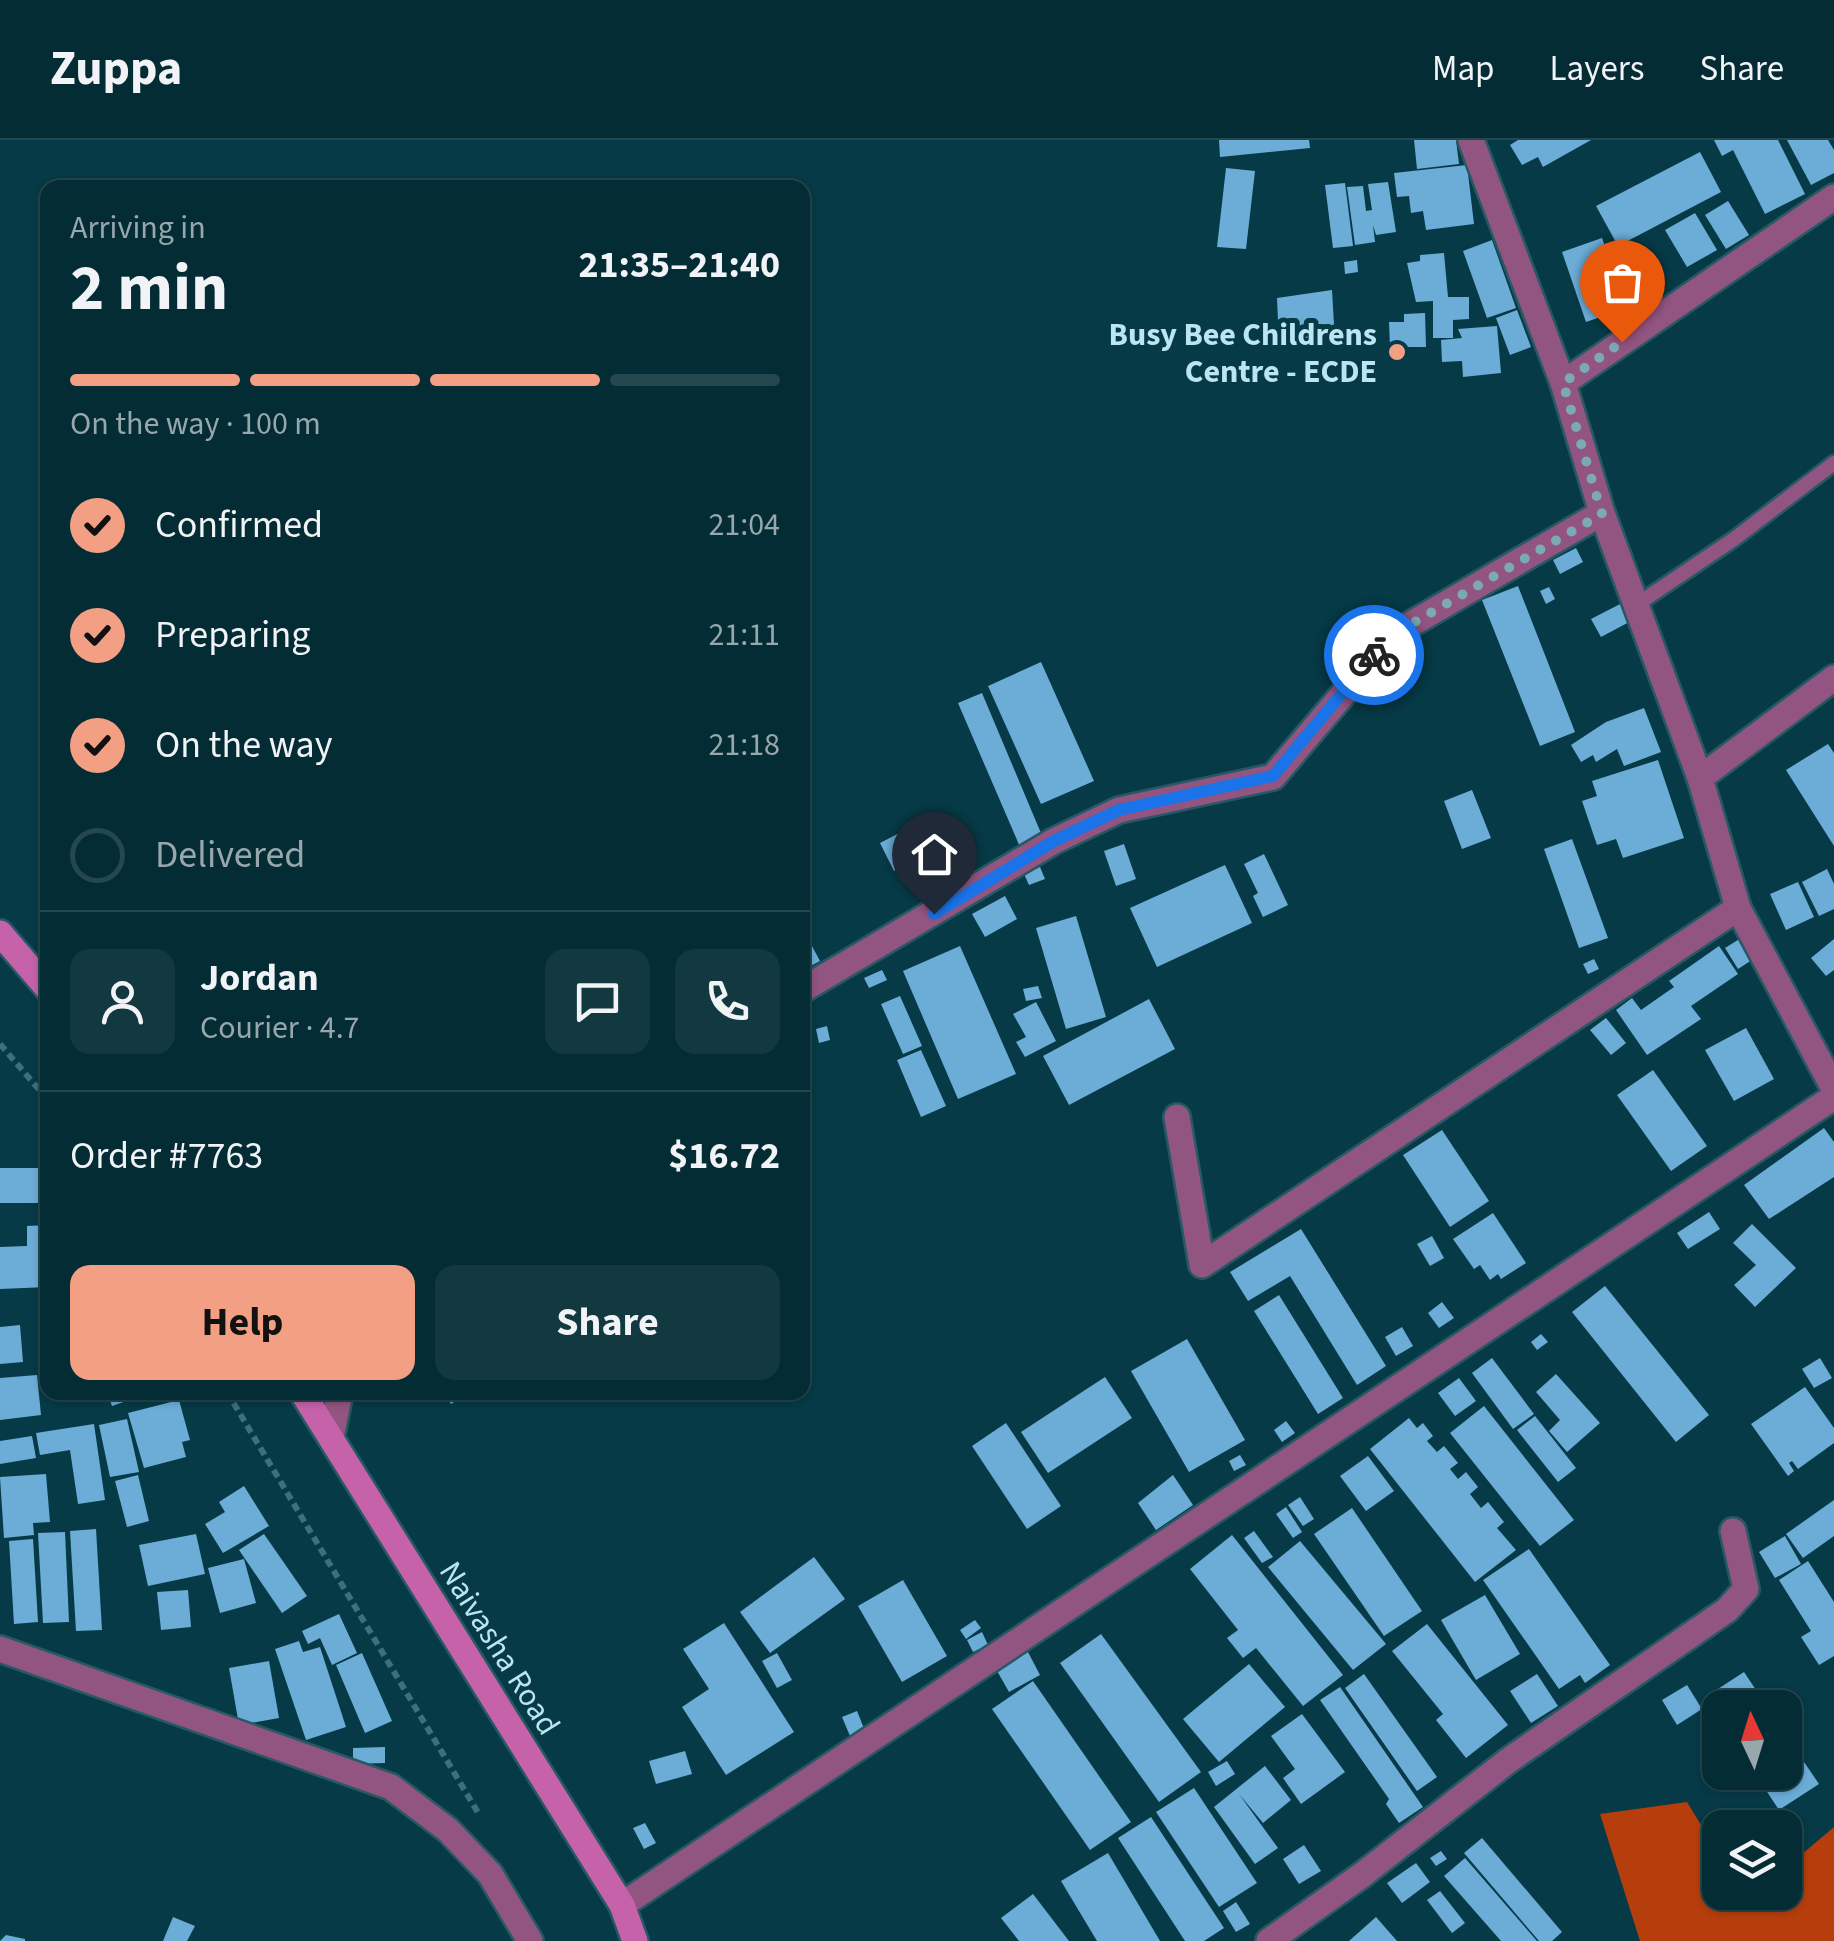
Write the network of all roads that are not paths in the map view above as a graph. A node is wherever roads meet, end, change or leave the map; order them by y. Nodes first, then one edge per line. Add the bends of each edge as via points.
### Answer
1 (1472, 140) edge
2 (1834, 197) edge
3 (1563, 383) junction
4 (1834, 463) edge
5 (1602, 514) junction
6 (1639, 603) junction
7 (1834, 678) edge
8 (1700, 778) junction
9 (1738, 908) junction
10 (0, 933) edge
11 (40, 980) edge
12 (810, 985) edge
13 (1834, 1089) edge
14 (1834, 1097) edge
15 (1178, 1117) dead end
16 (307, 1400) edge
17 (338, 1400) edge
18 (331, 1438) junction
19 (1734, 1531) dead end
20 (0, 1649) edge
21 (622, 1905) junction
22 (530, 1941) edge
23 (636, 1941) edge
24 (1269, 1941) edge

1 - 3 street
2 - 3 street
3 - 5 street
4 - 6 lane
5 - 6 street
5 - 12 street via 1394,634 1273,776 1119,810 1054,841
6 - 8 street
7 - 8 street
8 - 9 street
9 - 13 street
9 - 15 street via 1202,1265
10 - 11 main road
14 - 21 street
16 - 18 main road, Naivasha Road
17 - 18 street
18 - 21 main road, Naivasha Road
19 - 24 street via 1746,1589 1727,1610 1509,1760
20 - 22 street via 391,1786 490,1874
21 - 23 main road, Naivasha Road

